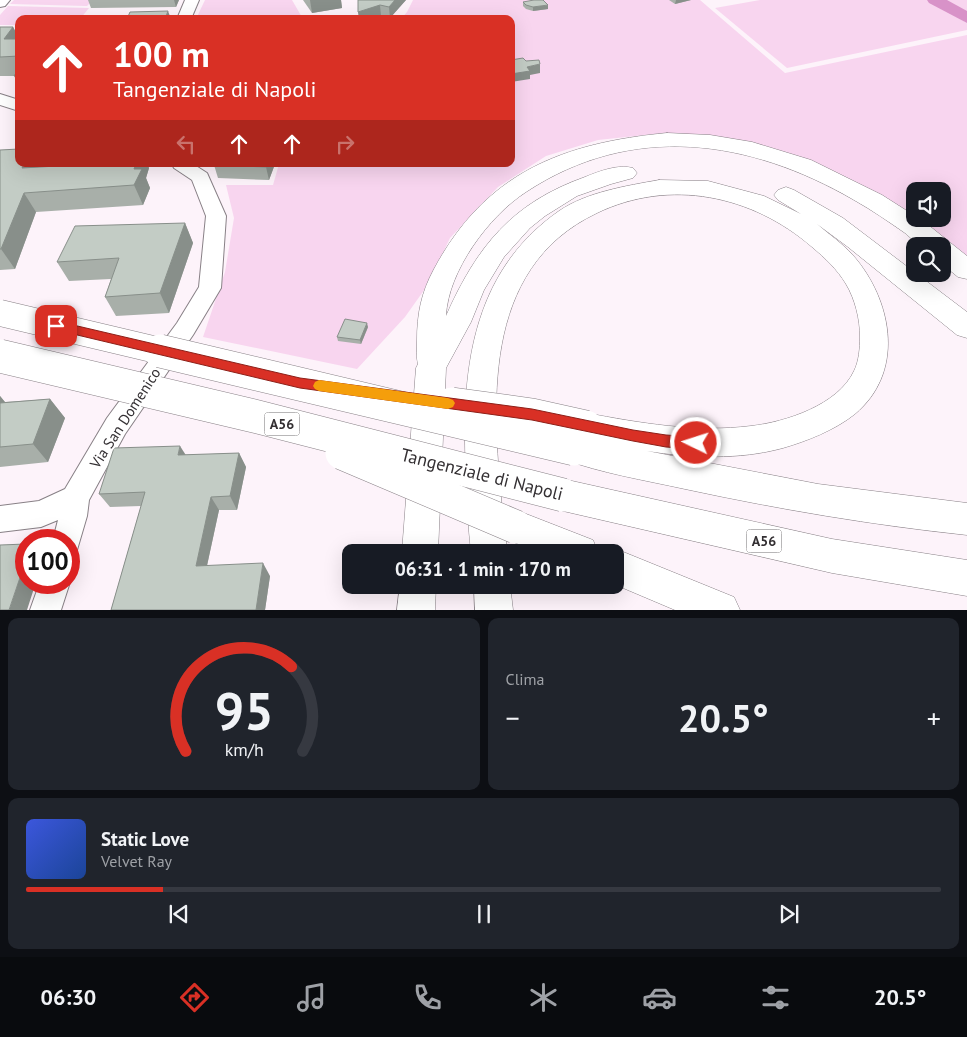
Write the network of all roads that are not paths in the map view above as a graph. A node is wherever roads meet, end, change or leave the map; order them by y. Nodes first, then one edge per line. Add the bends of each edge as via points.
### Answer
1 (3, 0) edge
2 (192, 0) edge
3 (0, 3) edge
4 (186, 15) edge
5 (0, 99) edge
6 (15, 105) edge
7 (186, 167) edge
8 (927, 237) edge
9 (951, 257) edge
10 (967, 270) edge
11 (0, 313) edge
12 (967, 328) edge
13 (0, 356) edge
14 (431, 368) junction
15 (258, 418) junction
16 (580, 438) junction
17 (75, 498) junction
18 (0, 519) edge
19 (967, 519) edge
20 (70, 529) edge
21 (420, 544) edge
22 (488, 544) edge
23 (560, 544) edge
24 (624, 570) edge
25 (967, 578) edge
26 (51, 594) edge
27 (417, 594) edge
28 (493, 594) edge
29 (46, 610) edge
30 (416, 610) edge
31 (494, 610) edge
32 (721, 610) edge

1 - 3 street
2 - 4 street
5 - 6 street
7 - 17 street, Via San Domenico via 200,178 216,216 210,288 116,426
8 - 14 highway via 856,190 780,157 700,141 652,140 608,146 573,156 538,173 494,205 467,234 433,304
9 - 10 highway
11 - 16 highway, bridge via 300,383 532,415
12 - 14 highway via 824,216 778,191 731,176 663,169 624,174 586,184 536,210 508,236 483,268
13 - 15 highway, Tangenziale di Napoli / A56, bridge
14 - 21 highway
15 - 23 highway, bridge
15 - 25 highway, Tangenziale di Napoli / A56, bridge via 563,495 822,554
16 - 19 highway via 777,493
16 - 22 highway via 696,443 759,439 789,433 832,413 861,387 870,370 875,332 865,293 840,257 805,227 764,205 722,191 678,186 637,189 597,200 562,220 529,250 516,268 503,293 485,351 481,450
17 - 18 street via 41,514
17 - 20 street
24 - 32 highway
26 - 29 street
27 - 30 highway
28 - 31 highway

